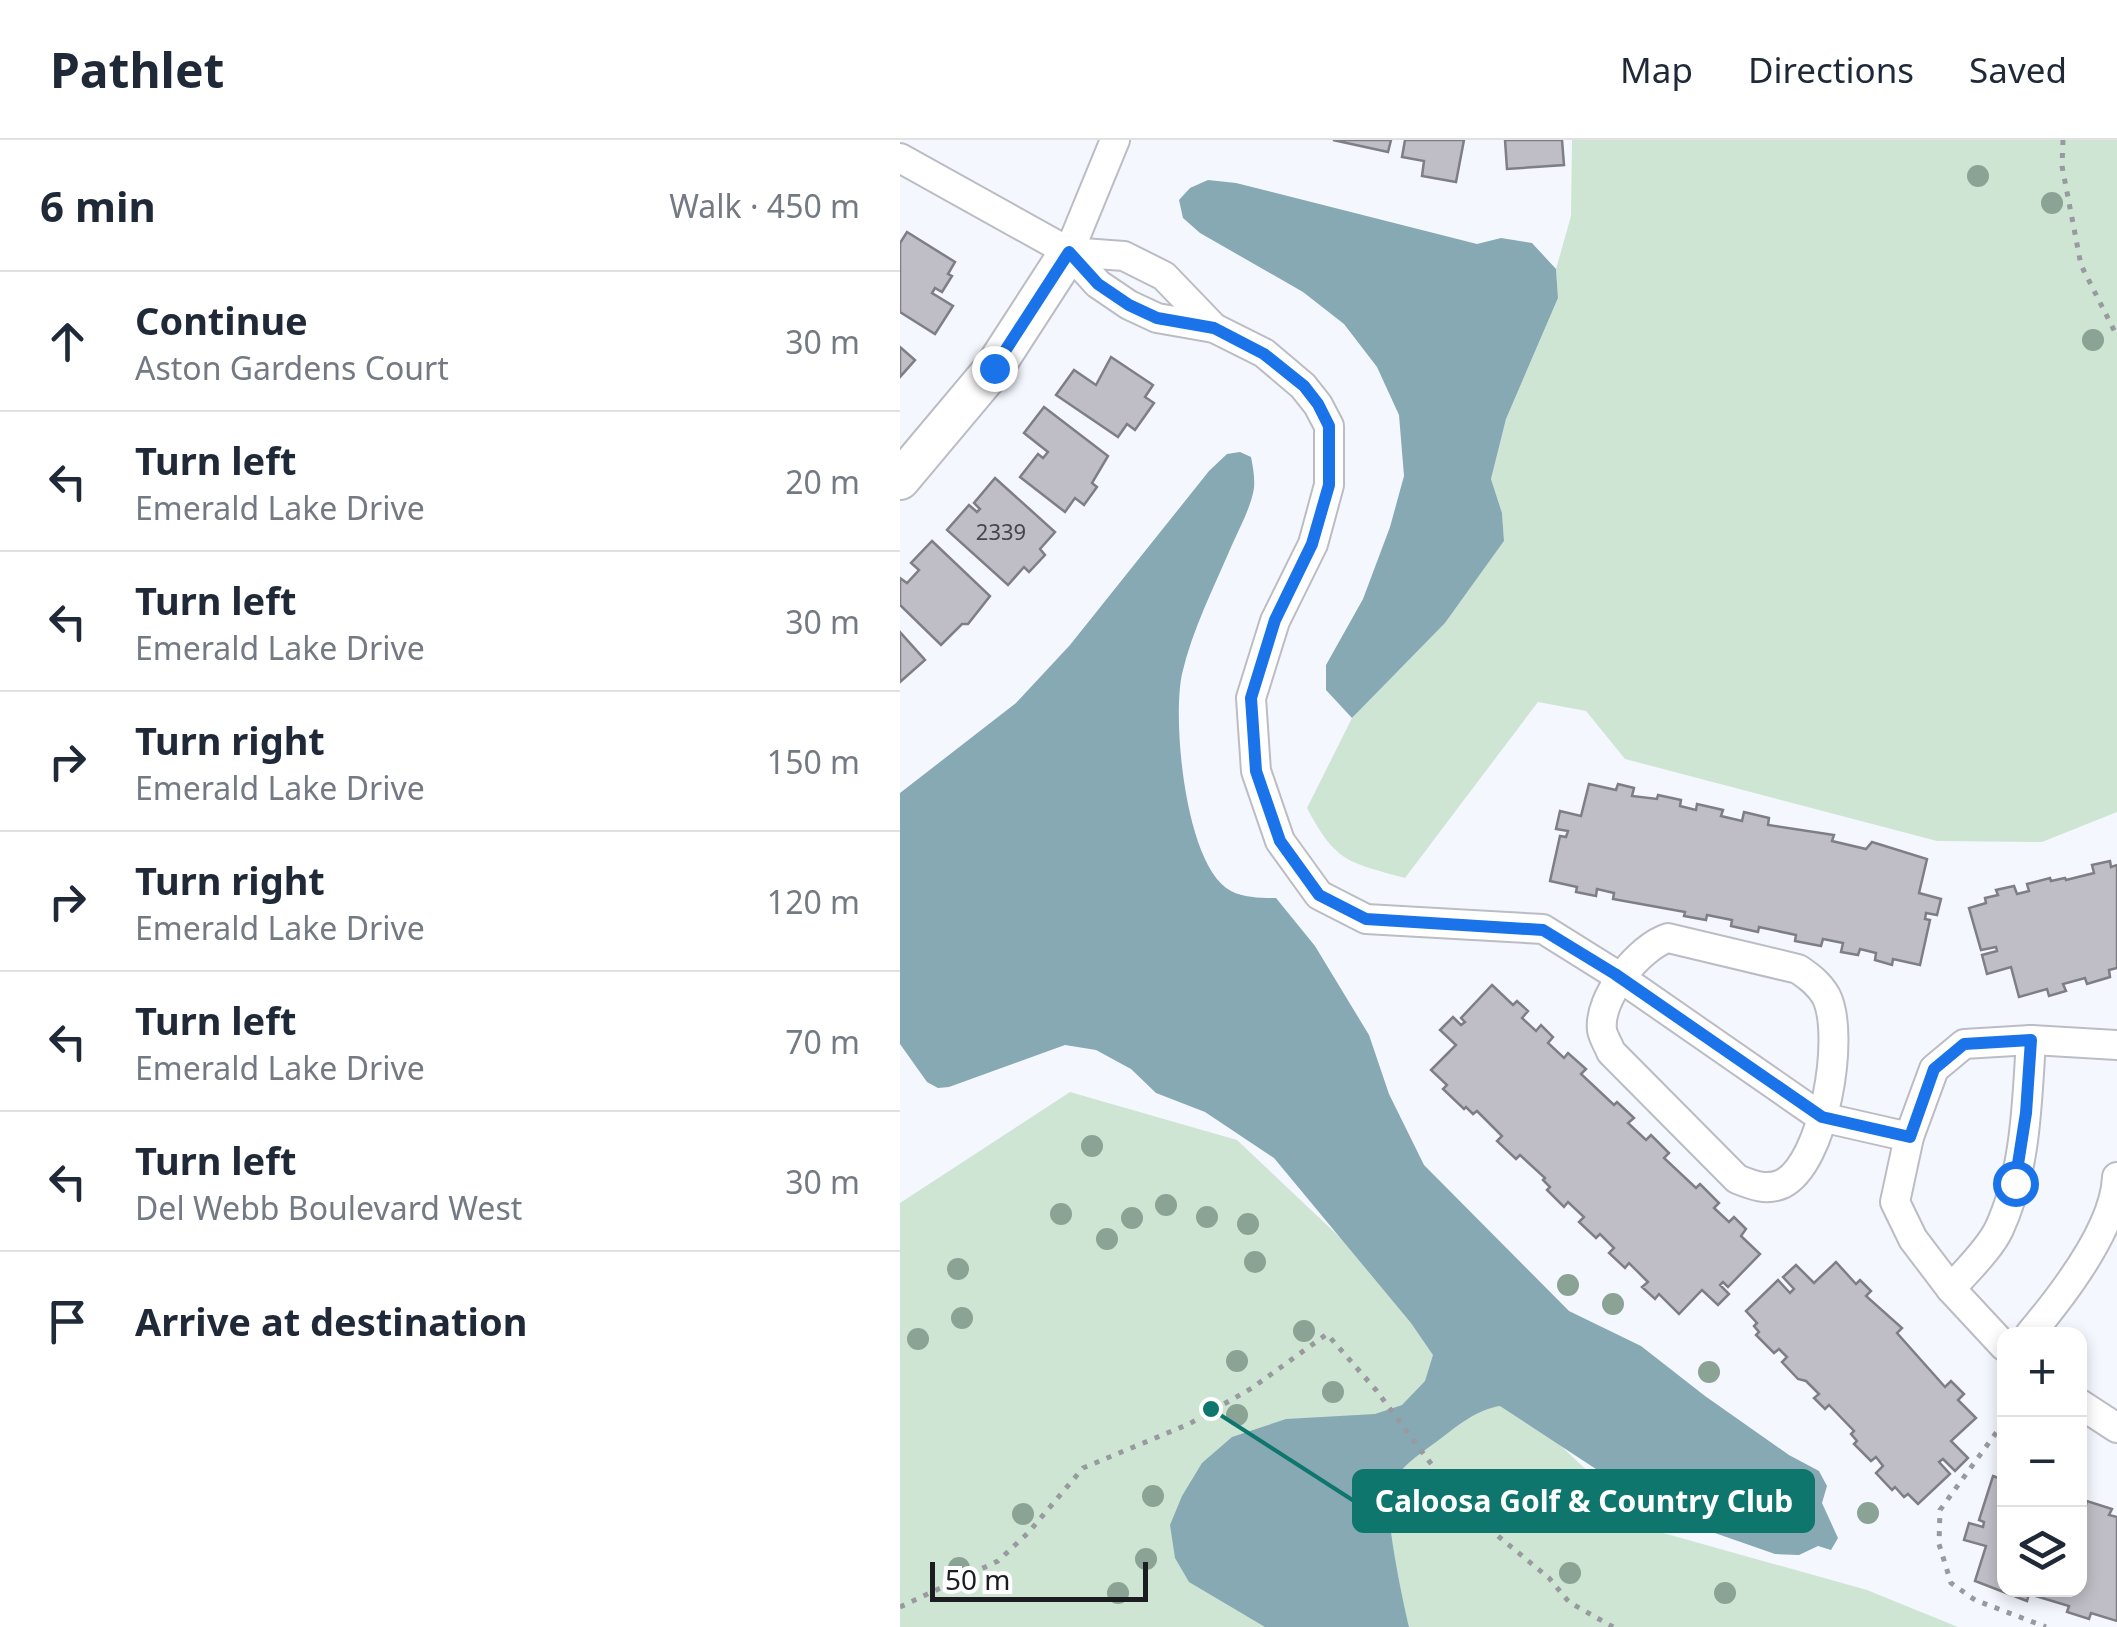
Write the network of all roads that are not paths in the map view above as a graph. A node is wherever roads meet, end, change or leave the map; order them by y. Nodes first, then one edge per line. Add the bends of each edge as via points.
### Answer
1 (1115, 140) edge
2 (900, 158) edge
3 (1069, 252) junction
4 (1214, 328) junction
5 (900, 480) edge
6 (1621, 978) junction
7 (2031, 1040) junction
8 (2117, 1044) edge
9 (1822, 1117) junction
10 (1910, 1137) junction
11 (2117, 1177) edge
12 (1951, 1289) junction
13 (2036, 1327) edge
14 (1997, 1338) edge
15 (2087, 1409) edge
16 (2117, 1428) edge

1 - 3 street
2 - 3 street
3 - 4 street via 1129,305 1157,318
3 - 4 street via 1124,256 1164,276
3 - 5 street via 994,368
4 - 6 street via 1290,373 1329,426 1329,485 1317,529 1275,620 1251,698 1256,771 1280,841 1319,895 1366,919 1543,930
6 - 9 street
6 - 9 street via 1641,952 1668,938 1798,969 1815,980 1834,1020
6 - 9 street via 1602,1029 1611,1052 1737,1179 1761,1188 1782,1184 1802,1168
7 - 8 street
7 - 10 street via 1964,1044 1934,1069
7 - 12 street via 2015,1183 1998,1232
9 - 10 street
10 - 12 street via 1895,1202
11 - 13 street via 2116,1194 2074,1281
12 - 14 street
15 - 16 street

